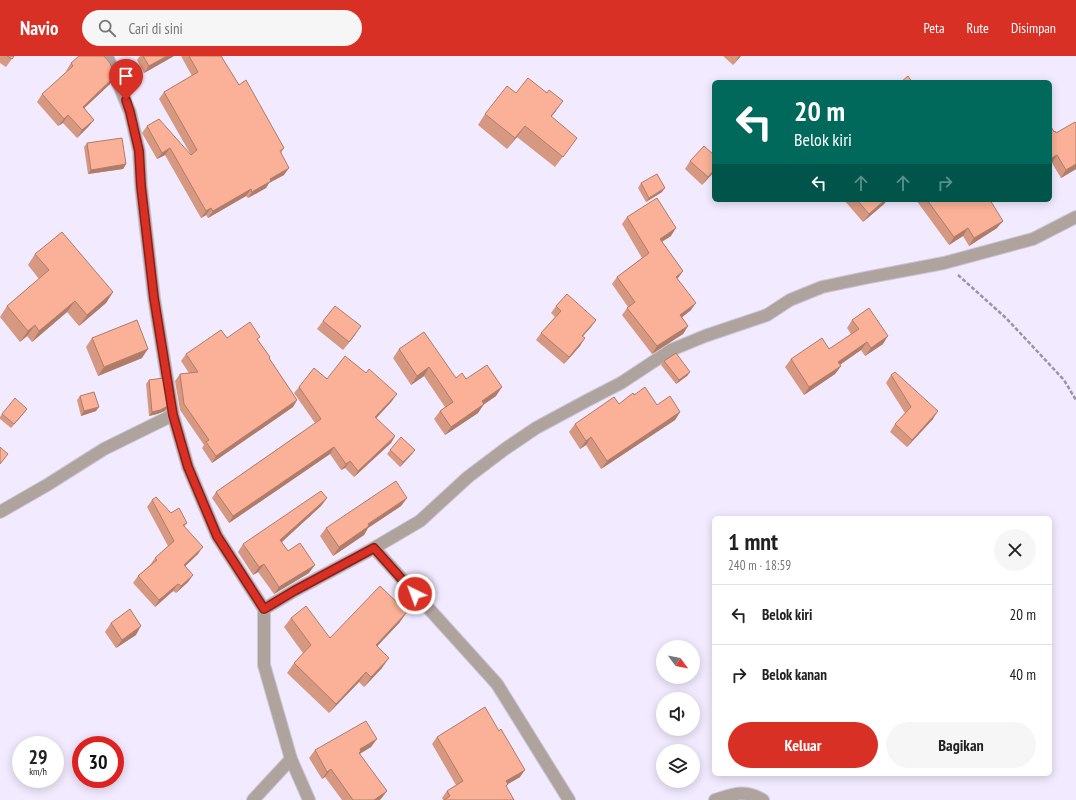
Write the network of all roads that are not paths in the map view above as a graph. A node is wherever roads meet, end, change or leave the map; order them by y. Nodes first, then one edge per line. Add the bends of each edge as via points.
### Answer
1 (107, 56) edge
2 (1076, 217) edge
3 (173, 415) junction
4 (0, 512) edge
5 (374, 548) junction
6 (264, 609) junction
7 (291, 759) junction
8 (253, 800) edge
9 (309, 800) edge
10 (569, 800) edge
11 (715, 800) edge
12 (763, 800) edge

1 - 3 street via 130,112 139,151 154,298
2 - 5 street via 1033,239 944,263 822,287 790,300 767,315 671,350 621,383 536,428 504,449 468,477 420,521
3 - 4 street via 104,449
3 - 6 street via 188,467 217,536
5 - 6 street
5 - 10 street via 498,684
6 - 7 street via 264,665
7 - 8 street
7 - 9 street
11 - 12 street via 744,793 753,794

